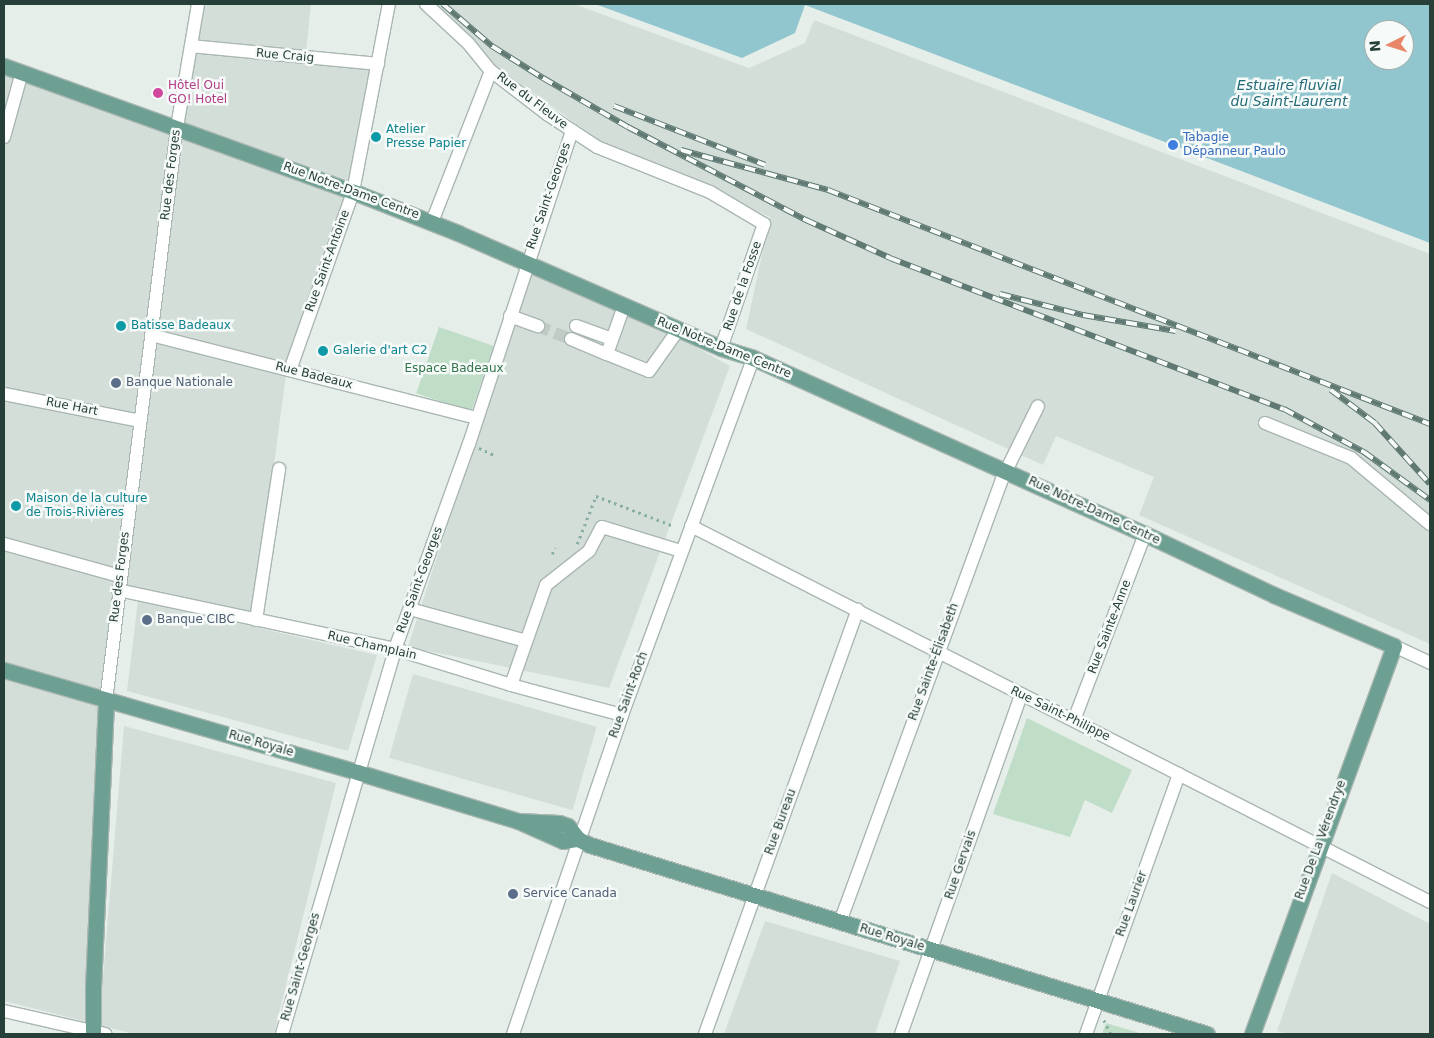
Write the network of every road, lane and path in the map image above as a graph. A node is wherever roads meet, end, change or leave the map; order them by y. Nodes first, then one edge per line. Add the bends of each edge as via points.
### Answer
1 (198, 4) edge
2 (389, 4) edge
3 (426, 4) edge
4 (191, 46) junction
5 (378, 64) junction
6 (4, 66) edge
7 (491, 70) junction
8 (22, 72) junction
9 (177, 127) junction
10 (572, 130) junction
11 (4, 137) edge
12 (353, 192) junction
13 (432, 222) junction
14 (764, 224) joint
15 (527, 263) junction
16 (624, 306) junction
17 (510, 316) junction
18 (538, 326) tunnel mouth
19 (576, 326) tunnel mouth
20 (678, 330) junction
21 (151, 335) junction
22 (571, 339) tunnel mouth
23 (612, 339) junction
24 (722, 348) junction
25 (607, 354) junction
26 (753, 358) junction
27 (290, 370) junction
28 (4, 394) edge
29 (1038, 406) dead end
30 (478, 418) junction
31 (140, 421) junction
32 (1265, 423) dead end
33 (279, 469) dead end
34 (1007, 471) junction
35 (591, 494) dead end
36 (596, 496) junction
37 (1430, 524) edge
38 (674, 526) dead end
39 (691, 526) junction
40 (1146, 534) junction
41 (4, 544) edge
42 (576, 545) dead end
43 (555, 548) dead end
44 (681, 551) junction
45 (552, 554) dead end
46 (119, 576) junction
47 (118, 590) junction
48 (410, 609) junction
49 (858, 610) junction
50 (256, 620) junction
51 (526, 641) junction
52 (1394, 646) junction
53 (396, 649) junction
54 (938, 652) junction
55 (1430, 664) edge
56 (4, 670) edge
57 (511, 685) junction
58 (1021, 695) junction
59 (106, 701) junction
60 (622, 715) junction
61 (1074, 720) junction
62 (357, 772) junction
63 (1179, 774) junction
64 (578, 839) junction
65 (1318, 846) junction
66 (754, 896) junction
67 (1430, 902) edge
68 (840, 922) junction
69 (932, 950) junction
70 (1097, 1001) junction
71 (4, 1011) edge
72 (1103, 1019) dead end
73 (97, 1033) edge
74 (282, 1034) edge
75 (513, 1034) edge
76 (705, 1034) edge
77 (901, 1034) edge
78 (1086, 1034) edge
79 (1111, 1034) edge
80 (1207, 1034) edge
81 (1252, 1034) edge

1 - 4 street, Rue des Forges
2 - 5 street, Rue Saint-Antoine
3 - 7 street, Rue du Fleuve via 468,43
4 - 5 street, Rue Craig
4 - 9 street, Rue des Forges
5 - 12 street, Rue Saint-Antoine
6 - 8 main road, Rue Notre-Dame Centre
7 - 10 street, Rue du Fleuve
7 - 13 street
8 - 9 main road, Rue Notre-Dame Centre
8 - 11 street
9 - 12 main road, Rue Notre-Dame Centre
9 - 21 street, Rue des Forges
10 - 14 street, Rue du Fleuve via 597,147 710,192
10 - 15 street, Rue Saint-Georges
12 - 13 main road, Rue Notre-Dame Centre
12 - 27 street, Rue Saint-Antoine
13 - 15 main road, Rue Notre-Dame Centre
14 - 24 street, Rue de la Fosse
15 - 16 main road, Rue Notre-Dame Centre
15 - 17 street, Rue Saint-Georges
16 - 20 main road, Rue Notre-Dame Centre
16 - 23 street
17 - 18 street
17 - 30 street, Rue Saint-Georges
19 - 23 street
20 - 24 main road, Rue Notre-Dame Centre
20 - 25 street via 649,371
21 - 27 street, Rue Badeaux
21 - 31 street, Rue des Forges
22 - 25 street
23 - 25 street
24 - 26 main road, Rue Notre-Dame Centre
26 - 34 main road, Rue Notre-Dame Centre
26 - 39 street, Rue Saint-Roch
27 - 30 street, Rue Badeaux
28 - 31 street, Rue Hart
29 - 34 street, Rue Sainte-Élisabeth
30 - 48 street, Rue Saint-Georges
31 - 46 street, Rue des Forges
32 - 37 street via 1351,458
33 - 50 street
34 - 40 main road, Rue Notre-Dame Centre
34 - 54 street, Rue Sainte-Élisabeth
35 - 36 path
36 - 38 path
36 - 42 path
39 - 44 street, Rue Saint-Roch
39 - 49 street, Rue Saint-Philippe
40 - 52 main road, Rue Notre-Dame Centre via 1274,595
40 - 61 street, Rue Sainte-Anne
41 - 46 street
43 - 45 path
44 - 51 street via 602,526 589,551 546,585
44 - 60 street, Rue Saint-Roch
46 - 47 street, Rue des Forges
47 - 50 street, Rue Champlain
47 - 59 street, Rue des Forges
48 - 51 street
48 - 53 street, Rue Saint-Georges
49 - 54 street, Rue Saint-Philippe
49 - 66 street, Rue Bureau
50 - 53 street, Rue Champlain
51 - 57 street
52 - 55 street, Rue Notre-Dame Centre
52 - 65 main road, Rue De La Vérendrye
53 - 57 street, Rue Champlain
53 - 62 street, Rue Saint-Georges
54 - 58 street, Rue Saint-Philippe
54 - 68 street, Rue Sainte-Élisabeth
56 - 59 main road, Rue Royale
57 - 60 street, Rue Champlain
58 - 61 street, Rue Saint-Philippe
58 - 69 street, Rue Gervais
59 - 62 main road, Rue Royale
59 - 73 main road, Rue des Forges via 92,988
60 - 64 street, Rue Saint-Roch
61 - 63 street, Rue Saint-Philippe
62 - 64 main road, Rue Royale via 518,821 554,839
62 - 74 street, Rue Saint-Georges
63 - 65 street, Rue Saint-Philippe
63 - 70 street, Rue Laurier
64 - 66 main road, Rue Royale
64 - 75 street, Rue Saint-Roch
65 - 67 street, Rue Saint-Philippe
65 - 81 main road, Rue De La Vérendrye
66 - 68 main road, Rue Royale
66 - 76 street, Rue Bureau
68 - 69 main road, Rue Royale
69 - 70 main road, Rue Royale
69 - 77 street, Rue Gervais
70 - 78 street, Rue Laurier
70 - 80 main road, Rue Royale
71 - 73 street
72 - 79 path

